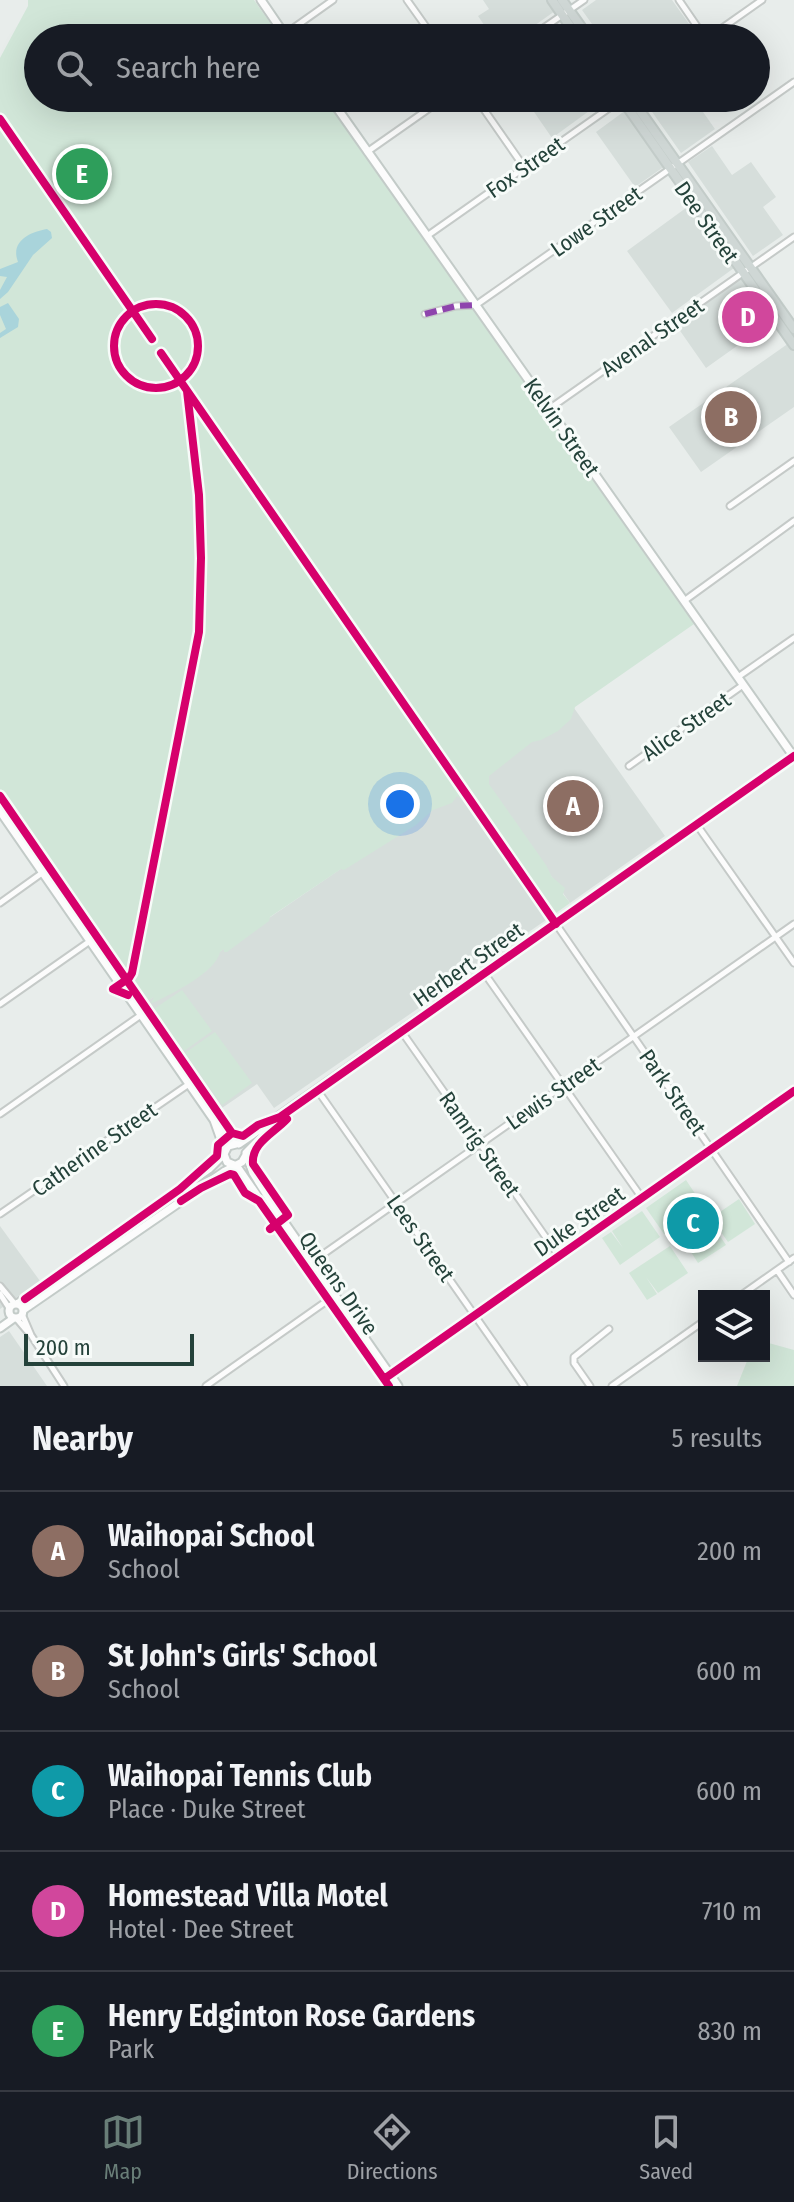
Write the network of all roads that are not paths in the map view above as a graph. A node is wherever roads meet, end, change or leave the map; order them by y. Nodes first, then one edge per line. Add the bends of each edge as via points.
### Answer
1 (261, 0) edge
2 (333, 0) edge
3 (407, 0) edge
4 (552, 0) edge
5 (562, 0) edge
6 (584, 0) edge
7 (679, 0) edge
8 (762, 0) edge
9 (566, 12) junction
10 (278, 24) edge
11 (302, 24) edge
12 (424, 24) edge
13 (549, 24) edge
14 (572, 24) edge
15 (577, 24) edge
16 (696, 24) edge
17 (727, 24) edge
18 (794, 82) edge
19 (770, 99) edge
20 (340, 112) edge
21 (424, 112) edge
22 (486, 112) edge
23 (604, 112) edge
24 (634, 112) edge
25 (751, 112) edge
26 (367, 152) junction
27 (674, 166) junction
28 (524, 167) junction
29 (427, 236) junction
30 (794, 237) edge
31 (747, 270) junction
32 (476, 305) junction
33 (425, 314) dead end
34 (794, 329) edge
35 (794, 345) edge
36 (549, 410) junction
37 (794, 461) edge
38 (730, 506) dead end
39 (794, 521) edge
40 (684, 601) junction
41 (794, 638) edge
42 (738, 677) junction
43 (743, 685) junction
44 (794, 756) edge
45 (629, 766) dead end
46 (0, 811) edge
47 (697, 825) junction
48 (42, 873) junction
49 (0, 903) edge
50 (556, 924) junction
51 (794, 924) edge
52 (776, 937) junction
53 (90, 941) junction
54 (794, 963) edge
55 (485, 974) junction
56 (0, 1004) edge
57 (141, 1015) junction
58 (402, 1032) junction
59 (634, 1036) junction
60 (189, 1084) junction
61 (564, 1086) junction
62 (318, 1091) junction
63 (794, 1091) edge
64 (0, 1114) edge
65 (280, 1117) junction
66 (214, 1120) junction
67 (236, 1144) junction
68 (480, 1144) junction
69 (712, 1149) junction
70 (225, 1152) junction
71 (246, 1153) junction
72 (235, 1165) junction
73 (642, 1198) junction
74 (397, 1203) junction
75 (0, 1214) edge
76 (120, 1232) junction
77 (126, 1240) junction
78 (559, 1256) junction
79 (791, 1260) edge
80 (312, 1262) junction
81 (777, 1270) junction
82 (0, 1286) edge
83 (749, 1290) edge
84 (0, 1294) edge
85 (794, 1295) edge
86 (332, 1298) junction
87 (16, 1311) junction
88 (475, 1315) junction
89 (0, 1317) edge
90 (698, 1325) edge
91 (0, 1328) edge
92 (609, 1329) dead end
93 (388, 1380) edge
94 (64, 1386) edge
95 (206, 1386) edge
96 (398, 1386) edge
97 (524, 1386) edge
98 (590, 1386) edge
99 (612, 1386) edge

1 - 10 main road
2 - 11 street
3 - 12 street
4 - 9 main road
5 - 9 main road
6 - 9 street
7 - 16 street
8 - 17 street
9 - 13 street
9 - 14 main road
9 - 15 main road
18 - 19 street, Lowe Street
20 - 26 main road, Kelvin Street
21 - 26 street
22 - 28 street
23 - 28 street, Fox Street
24 - 27 main road, Dee Street
25 - 27 street, Lowe Street
26 - 29 main road, Kelvin Street
27 - 31 main road, Dee Street
27 - 32 street, Lowe Street
28 - 29 street, Fox Street
29 - 32 main road, Kelvin Street
30 - 31 street, Avenal Street
31 - 34 main road, Dee Street
31 - 35 main road, Dee Street
31 - 36 street, Avenal Street
32 - 33 street
32 - 36 main road, Kelvin Street
36 - 40 main road, Kelvin Street
37 - 38 street
39 - 40 street
40 - 42 main road, Kelvin Street
41 - 42 street, Alice Street
42 - 43 main road, Kelvin Street
43 - 44 main road, Kelvin Street
43 - 45 street, Alice Street
44 - 47 main road, Herbert Street
46 - 48 main road
47 - 50 main road, Herbert Street
47 - 52 street
48 - 49 street
48 - 53 main road
50 - 55 main road, Herbert Street
50 - 59 street, Park Street
51 - 52 street, Lewis Street
52 - 54 street
52 - 59 street, Lewis Street
53 - 56 street
53 - 57 main road
55 - 58 main road, Herbert Street
55 - 61 street
57 - 60 main road
57 - 64 street
58 - 62 main road, Herbert Street
58 - 68 street, Ramrig Street
59 - 61 street, Lewis Street
59 - 69 street, Park Street
60 - 66 main road
60 - 75 street, Catherine Street
61 - 68 street, Lewis Street
61 - 73 street
62 - 65 main road, Herbert Street
62 - 74 street, Lees Street
63 - 69 street, Duke Street
65 - 67 main road, Herbert Street
65 - 71 main road, Herbert Street
66 - 67 main road
66 - 70 main road
67 - 70 main road, Herbert Street
67 - 71 main road
68 - 74 street, Lewis Street
68 - 78 street, Ramrig Street
69 - 73 street, Duke Street
69 - 79 street, Park Street
70 - 72 main road via 227,1162
70 - 76 main road, Herbert Street
71 - 72 main road, Herbert Street
71 - 80 main road, Queens Drive via 258,1182
72 - 77 main road, Herbert Street
72 - 86 main road, Queens Drive
73 - 78 street, Duke Street
74 - 80 street, Lewis Street
74 - 88 street, Lees Street
76 - 77 main road
76 - 87 main road, Herbert Street
77 - 87 main road, Herbert Street
78 - 88 street, Duke Street
79 - 81 street
80 - 86 main road, Queens Drive
81 - 83 street
81 - 85 street
82 - 87 street
84 - 87 street
86 - 93 main road, Queens Drive
86 - 95 street
87 - 89 main road, Herbert Street
87 - 91 main road, Herbert Street
87 - 94 street
88 - 93 street, Duke Street
88 - 97 street, Lees Street
90 - 99 street
92 - 98 street via 574,1357
93 - 96 main road, Queens Drive

